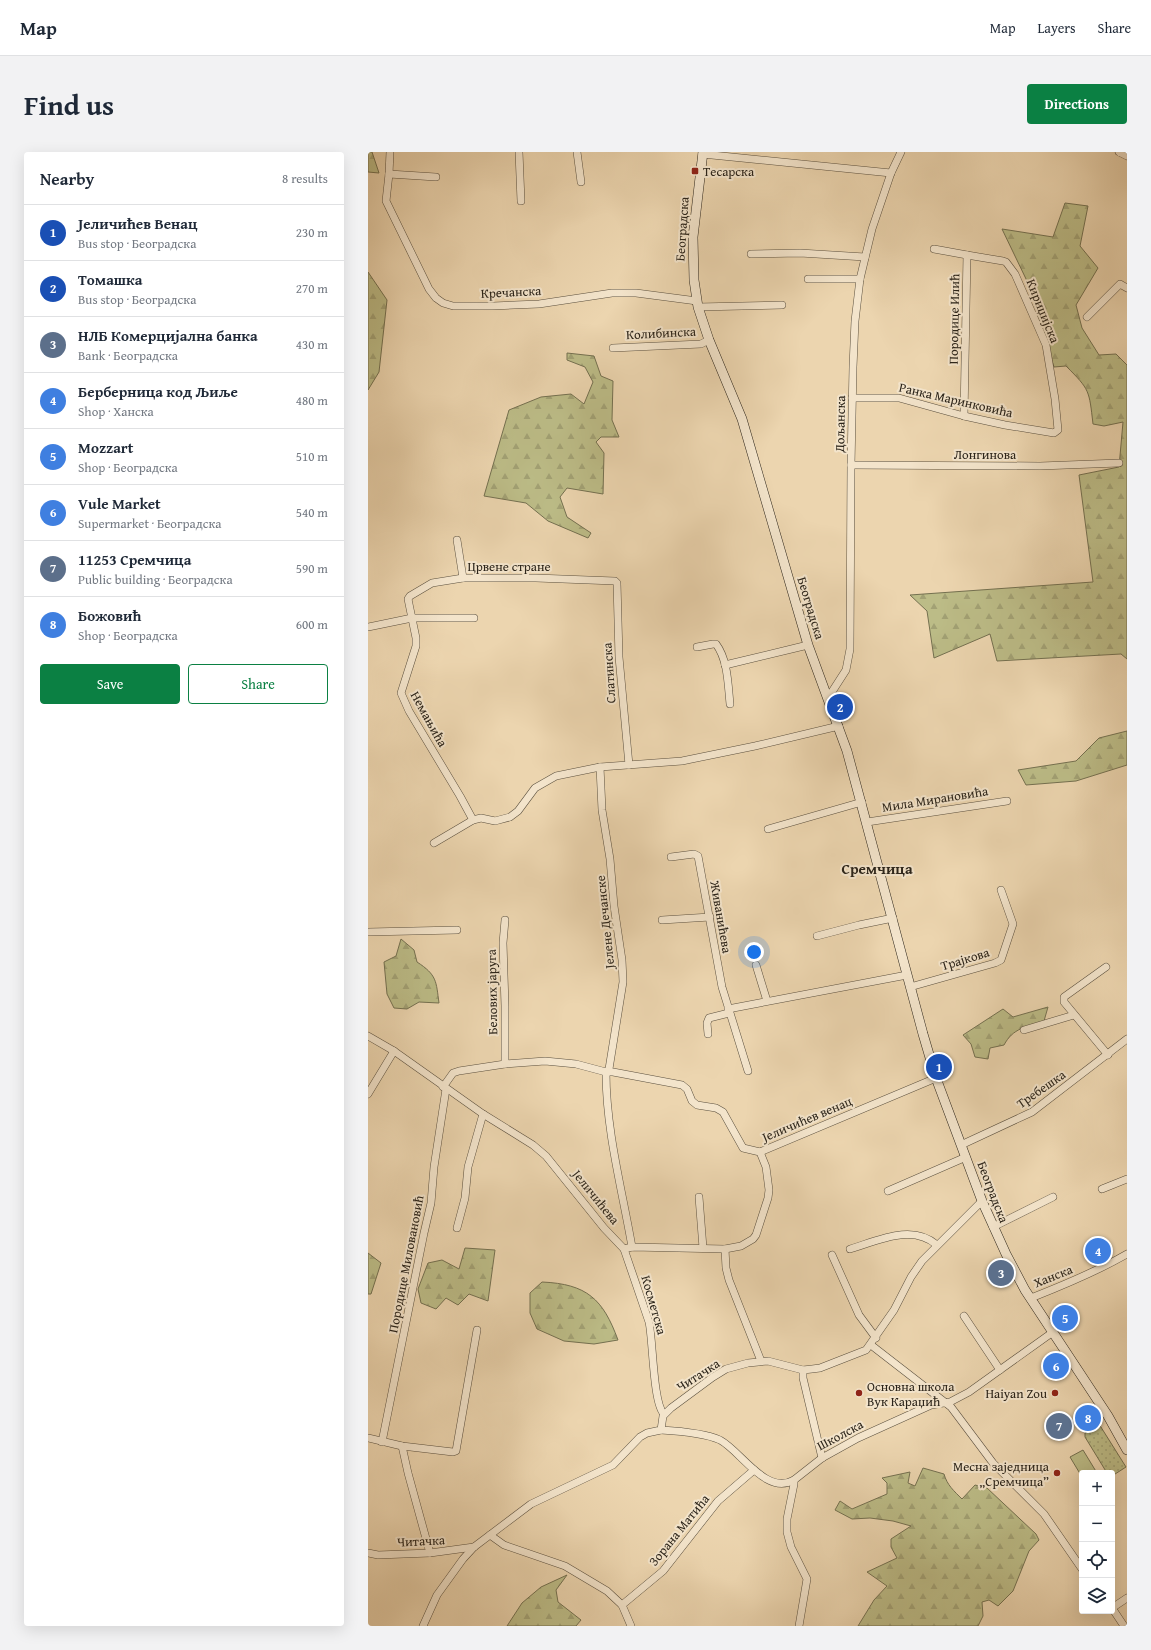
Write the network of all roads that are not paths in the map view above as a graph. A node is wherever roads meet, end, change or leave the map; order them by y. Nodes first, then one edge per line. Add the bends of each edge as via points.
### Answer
1 (390, 152) edge
2 (519, 152) edge
3 (577, 152) edge
4 (901, 152) edge
5 (1119, 152) edge
6 (702, 153) edge
7 (1127, 156) edge
8 (891, 173) junction
9 (389, 174) junction
10 (436, 177) dead end
11 (581, 182) dead end
12 (521, 201) dead end
13 (934, 249) dead end
14 (750, 254) dead end
15 (967, 255) junction
16 (865, 257) junction
17 (808, 279) dead end
18 (860, 279) junction
19 (1127, 288) edge
20 (698, 304) junction
21 (782, 305) dead end
22 (1087, 317) dead end
23 (709, 340) junction
24 (613, 348) dead end
25 (852, 398) junction
26 (964, 416) junction
27 (1054, 433) joint
28 (1119, 463) dead end
29 (851, 465) junction
30 (457, 540) dead end
31 (463, 578) junction
32 (615, 581) joint
33 (408, 599) joint
34 (412, 618) junction
35 (474, 618) dead end
36 (368, 627) edge
37 (808, 645) junction
38 (697, 647) dead end
39 (724, 665) junction
40 (828, 698) junction
41 (730, 704) dead end
42 (839, 726) junction
43 (629, 765) junction
44 (600, 767) junction
45 (1007, 800) dead end
46 (862, 802) junction
47 (473, 820) junction
48 (867, 822) junction
49 (768, 829) dead end
50 (434, 842) dead end
51 (671, 857) dead end
52 (1001, 890) dead end
53 (710, 917) junction
54 (892, 918) junction
55 (505, 920) dead end
56 (662, 920) dead end
57 (458, 930) dead end
58 (368, 932) edge
59 (817, 936) dead end
60 (756, 965) dead end
61 (1106, 967) dead end
62 (907, 975) junction
63 (910, 987) junction
64 (767, 1001) junction
65 (729, 1011) junction
66 (1074, 1015) junction
67 (1024, 1030) dead end
68 (708, 1034) dead end
69 (368, 1036) edge
70 (1127, 1039) edge
71 (394, 1051) junction
72 (1108, 1055) junction
73 (505, 1064) junction
74 (748, 1071) dead end
75 (606, 1072) junction
76 (936, 1078) junction
77 (444, 1088) junction
78 (368, 1094) edge
79 (483, 1114) junction
80 (961, 1145) junction
81 (760, 1152) junction
82 (966, 1157) junction
83 (1127, 1179) edge
84 (1102, 1189) dead end
85 (888, 1191) dead end
86 (699, 1197) dead end
87 (1054, 1197) dead end
88 (982, 1201) junction
89 (992, 1227) junction
90 (457, 1228) dead end
91 (937, 1245) junction
92 (632, 1247) junction
93 (703, 1248) junction
94 (624, 1249) junction
95 (725, 1249) junction
96 (850, 1249) dead end
97 (1127, 1254) edge
98 (832, 1255) dead end
99 (1031, 1298) junction
100 (964, 1316) dead end
101 (478, 1330) dead end
102 (1053, 1332) junction
103 (876, 1338) junction
104 (871, 1345) junction
105 (761, 1361) junction
106 (803, 1370) junction
107 (1000, 1370) junction
108 (946, 1403) junction
109 (664, 1414) junction
110 (661, 1430) junction
111 (368, 1438) edge
112 (382, 1442) junction
113 (402, 1446) junction
114 (1127, 1450) edge
115 (822, 1458) junction
116 (754, 1470) junction
117 (794, 1480) junction
118 (490, 1535) junction
119 (474, 1547) junction
120 (430, 1553) junction
121 (368, 1554) edge
122 (1079, 1565) edge
123 (1127, 1598) edge
124 (622, 1604) junction
125 (1115, 1606) edge
126 (1115, 1612) edge
127 (423, 1626) edge
128 (631, 1626) edge
129 (799, 1626) edge
130 (1124, 1626) edge

1 - 9 street
2 - 12 street
3 - 11 street
4 - 8 street, Дољанска
5 - 7 street
6 - 8 street
6 - 20 main road, Београдска via 692,262
8 - 16 street, Дољанска
9 - 10 street
9 - 20 street, Кречанска via 386,201 429,289 443,303 453,306 523,305 612,293 636,293
13 - 15 street
14 - 16 street via 800,253
15 - 26 street, Породице Илић
15 - 27 street, Кириџијска via 1006,262 1015,274 1046,345 1059,428
16 - 18 street, Дољанска
17 - 18 street
18 - 25 street, Дољанска via 855,321
19 - 22 street via 1120,284
20 - 21 street
20 - 23 main road, Београдска
23 - 24 street, Колибинска via 701,344
23 - 37 main road, Београдска via 742,420
25 - 26 street, Ранка Маринковића via 899,398
25 - 29 street, Дољанска
26 - 27 street, Ранка Маринковића
28 - 29 street, Лонгинова via 1040,466
29 - 40 street, Дољанска via 850,648 846,670
30 - 31 street
31 - 32 street, Црвене стране
31 - 33 street, Црвене стране via 432,583
32 - 43 street, Слатинска via 618,594 619,657
33 - 34 street, Немањића
34 - 35 street
34 - 36 street
34 - 47 street, Немањића via 416,646 402,687 402,699
37 - 39 street
37 - 40 main road, Београдска
38 - 39 street via 716,644
39 - 41 street
40 - 42 main road, Београдска
42 - 43 street via 682,761
42 - 46 main road, Београдска
43 - 44 street
44 - 47 street via 556,776 535,788 518,811 510,817 495,821 481,818
44 - 75 street, Јелене Дечанске via 602,810 610,858 623,982 609,1069
45 - 48 street, Мила Мирановића
46 - 48 main road, Београдска
46 - 49 street
47 - 50 street
48 - 54 main road, Београдска
51 - 53 street, Живанићева via 694,854 698,856
52 - 63 street, Трајкова via 1013,924 1001,960
53 - 56 street
53 - 65 street, Живанићева via 722,987
54 - 59 street
54 - 62 main road, Београдска
55 - 73 street, Белових јаруга
57 - 58 street
60 - 64 street
61 - 66 street via 1064,997 1064,1002
62 - 63 main road, Београдска
62 - 64 street
63 - 76 main road, Београдска
64 - 65 street
65 - 68 street via 709,1018 706,1023
65 - 74 street, Живанићева
66 - 67 street
66 - 72 street
69 - 71 street, Јеличићева
70 - 72 street, Требешка
71 - 77 street, Јеличићева
71 - 78 street
72 - 80 street, Требешка via 1032,1112
73 - 75 street, Јеличићев венац via 552,1061
73 - 77 street, Јеличићев венац via 453,1073
75 - 81 street, Јеличићев венац via 682,1085 697,1105 716,1108 723,1112 743,1148
75 - 92 street via 609,1125
76 - 80 main road, Београдска
76 - 81 street, Јеличићев венац
77 - 79 street, Јеличићева
77 - 112 street, Породице Миловановић via 431,1203
79 - 90 street via 468,1167 466,1198
79 - 94 street, Јеличићева via 546,1156
80 - 82 main road, Београдска
81 - 95 street via 766,1167 769,1190 756,1234 748,1243
82 - 85 street
82 - 88 main road, Београдска
83 - 84 street
86 - 93 street
87 - 89 street
88 - 89 main road, Београдска
88 - 91 street, Читачка
89 - 99 main road, Београдска
91 - 96 street via 927,1237 911,1234 894,1236
91 - 103 street, Читачка via 916,1268
92 - 93 street
92 - 94 street
93 - 95 street
94 - 109 street, Косметска via 652,1333 655,1381 660,1409
95 - 105 street via 726,1268
97 - 99 street, Ханска via 1091,1274
98 - 103 street via 859,1315
99 - 102 main road, Београдска
100 - 107 street
101 - 113 street via 456,1451
102 - 107 street, Школска
102 - 114 main road, Београдска
103 - 104 street, Читачка
104 - 106 street, Читачка via 861,1353 820,1368
104 - 108 street
105 - 106 street, Читачка
105 - 109 street, Читачка via 726,1369
106 - 115 street
107 - 108 street, Школска via 969,1392
108 - 115 street, Школска via 931,1405
108 - 122 street via 993,1463 1044,1514
109 - 110 street
110 - 116 street via 709,1436 719,1440 731,1447
110 - 118 street, Читачка via 647,1432 613,1465 531,1504
111 - 112 street
112 - 113 street
113 - 120 street
115 - 117 street, Школска
116 - 117 street via 777,1484
116 - 124 street, Зорана Матића via 718,1501 663,1571
117 - 129 street via 787,1532 791,1547 807,1579
118 - 119 street, Читачка
118 - 124 street via 504,1545 565,1566 607,1591
119 - 120 street, Читачка
119 - 127 street, Читачка via 437,1595
120 - 121 street, Читачка
123 - 125 street
124 - 128 street
126 - 130 street

